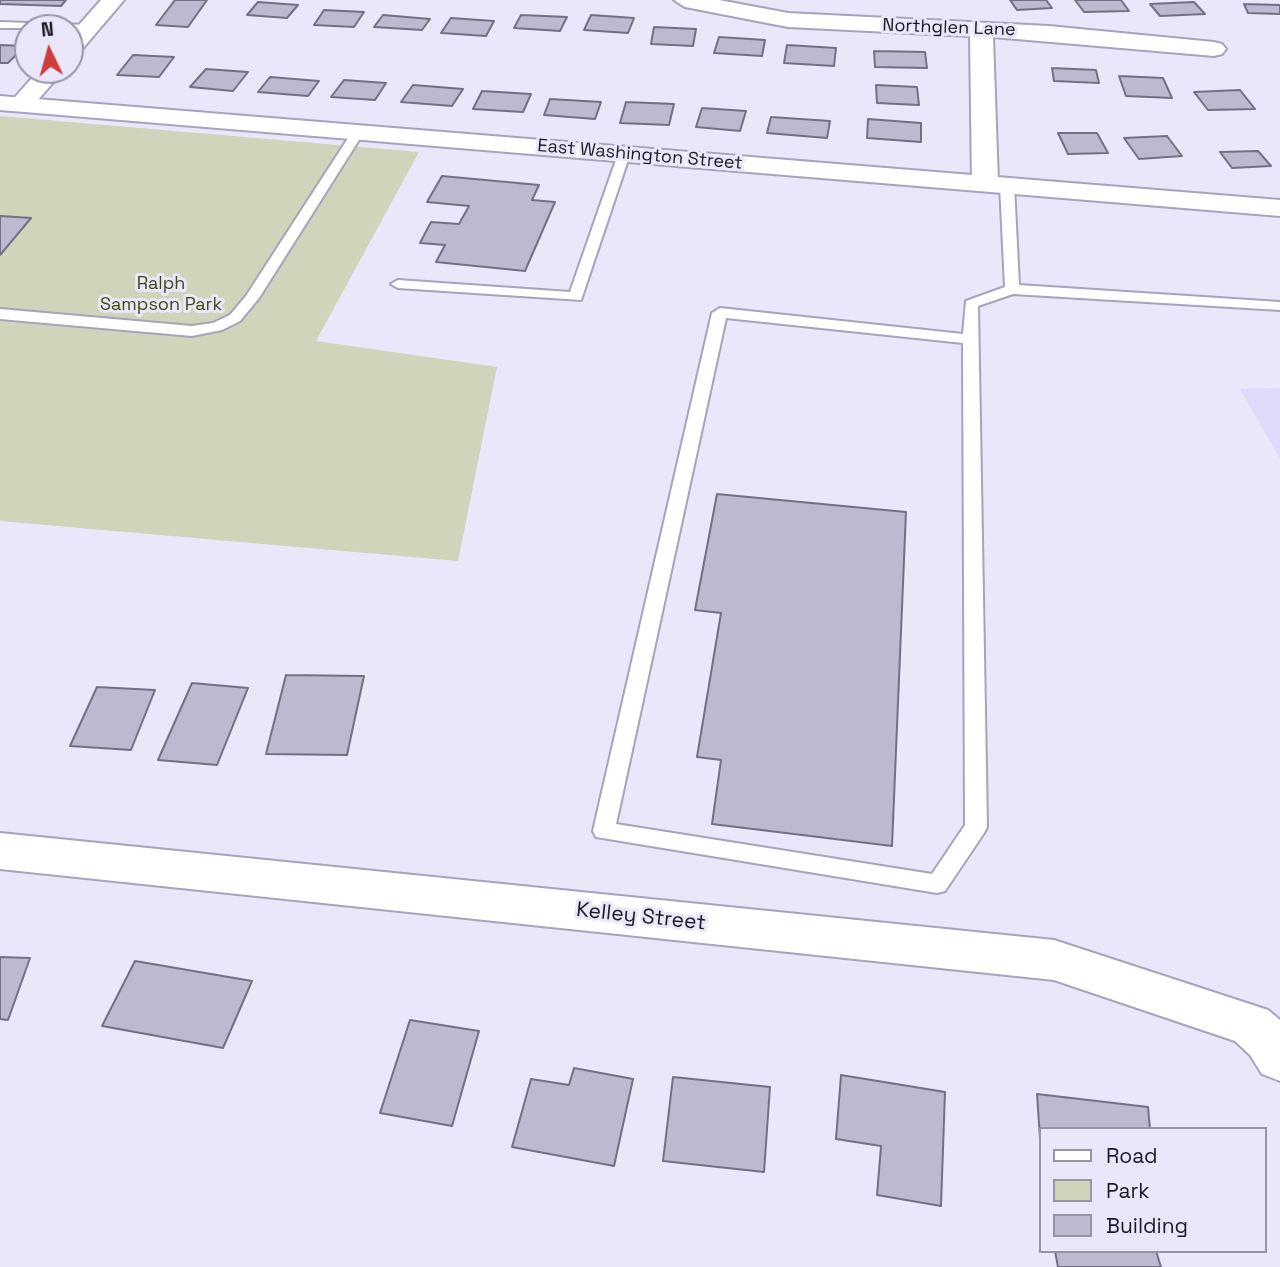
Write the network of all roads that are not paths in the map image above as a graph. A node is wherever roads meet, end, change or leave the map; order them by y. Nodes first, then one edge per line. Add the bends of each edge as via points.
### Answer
1 (113, 0) edge
2 (685, 0) edge
3 (0, 25) edge
4 (88, 28) junction
5 (981, 30) junction
6 (84, 33) edge
7 (1214, 49) dead end
8 (35, 84) edge
9 (11, 104) edge
10 (358, 132) junction
11 (624, 154) junction
12 (996, 184) junction
13 (1280, 208) edge
14 (398, 284) dead end
15 (1012, 289) junction
16 (1280, 306) edge
17 (0, 314) edge
18 (971, 339) junction
19 (0, 851) edge
20 (1274, 1049) edge

1 - 4 street
2 - 5 street, Northglen Lane via 775,18
3 - 4 lane
4 - 6 street
5 - 7 street, Northglen Lane
5 - 12 street
8 - 9 street
9 - 10 street, East Washington Street
10 - 11 street, East Washington Street
10 - 17 lane via 253,298 235,318 192,331
11 - 12 street, East Washington Street
11 - 14 lane via 576,297
12 - 13 street, East Washington Street
12 - 15 lane
15 - 16 lane
15 - 18 lane via 971,304
18 - 18 lane via 976,827 937,884 604,831 720,313
19 - 20 street, Kelley Street via 1054,960 1251,1025

